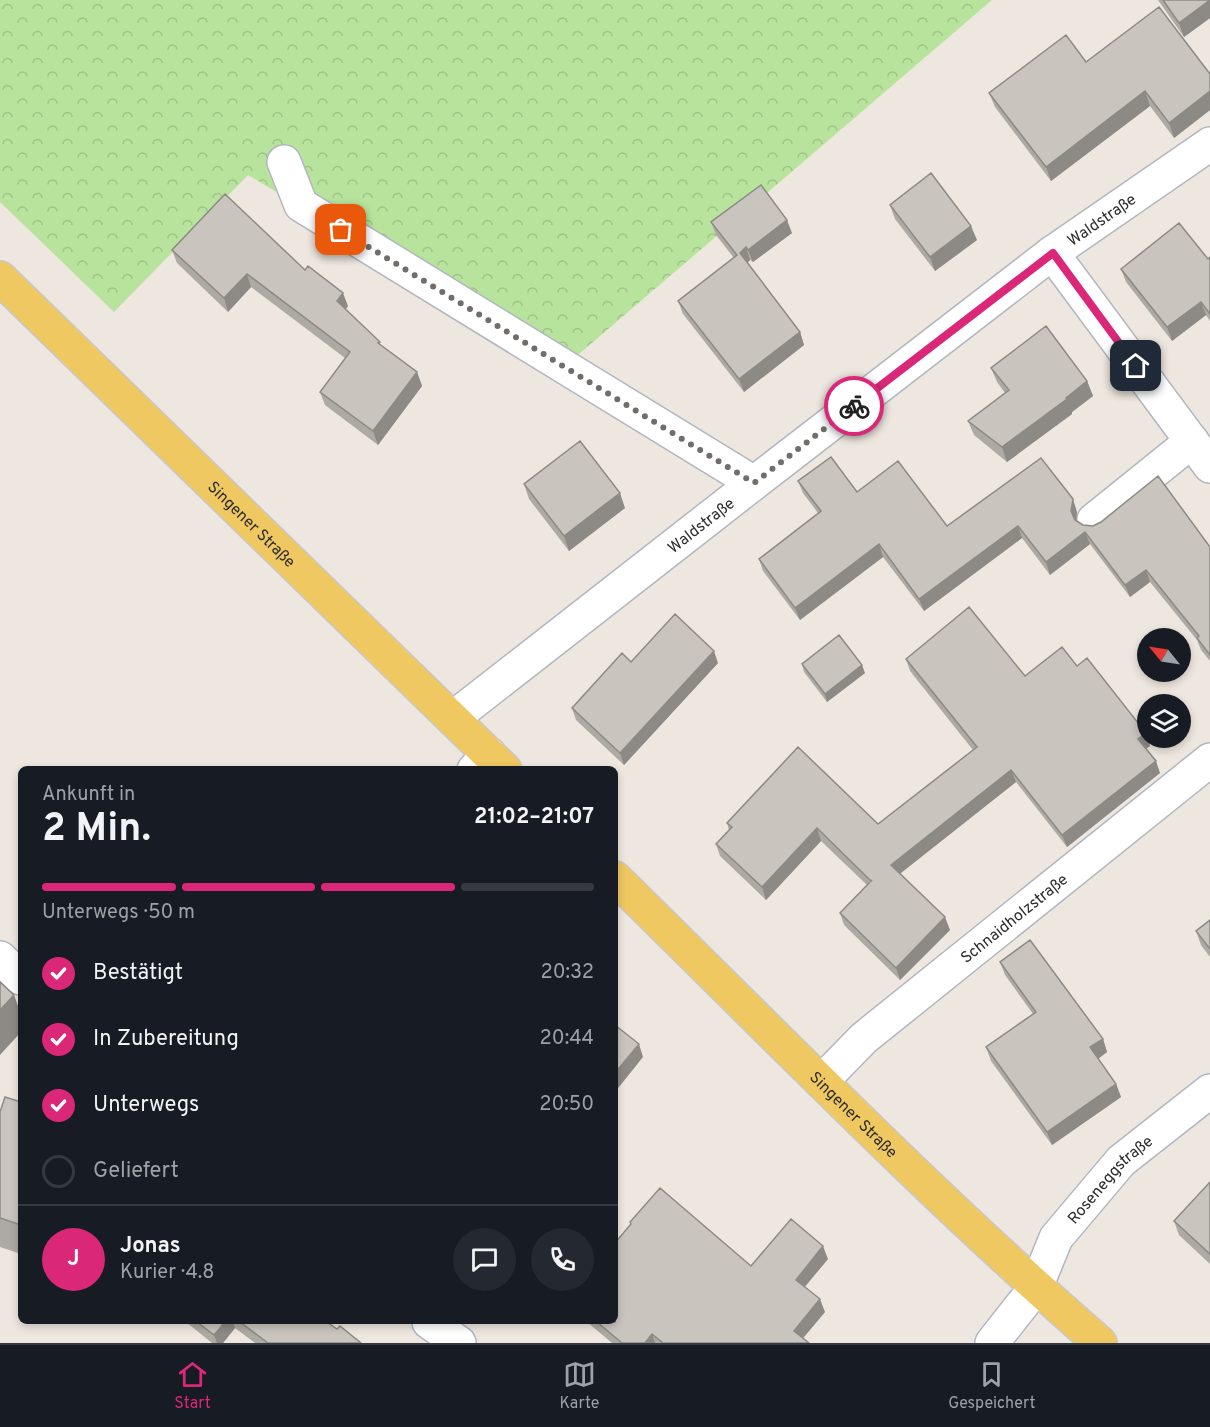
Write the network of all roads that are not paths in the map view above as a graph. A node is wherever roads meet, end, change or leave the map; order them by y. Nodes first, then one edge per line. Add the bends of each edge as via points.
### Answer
1 (1210, 144) edge
2 (284, 162) dead end
3 (1053, 253) junction
4 (0, 278) edge
5 (1201, 454) edge
6 (754, 483) junction
7 (1094, 520) dead end
8 (453, 718) junction
9 (1210, 760) edge
10 (489, 764) edge
11 (618, 881) edge
12 (0, 958) edge
13 (18, 975) edge
14 (822, 1081) junction
15 (1210, 1091) edge
16 (1036, 1287) junction
17 (432, 1324) edge
18 (459, 1343) edge
19 (992, 1343) edge
20 (1100, 1343) edge

1 - 3 street, Waldstraße
2 - 6 street via 301,205
3 - 5 street
3 - 6 street, Waldstraße
4 - 8 main road, Singener Straße
5 - 7 street
6 - 8 street, Waldstraße
8 - 10 main road, Singener Straße
9 - 14 street, Schnaidholzstraße via 864,1038
11 - 14 main road, Singener Straße
12 - 13 street
14 - 16 main road, Singener Straße
15 - 16 street, Roseneggstraße via 1120,1161 1056,1238
16 - 19 street, Roseneggstraße
16 - 20 main road, Singener Straße
17 - 18 street

